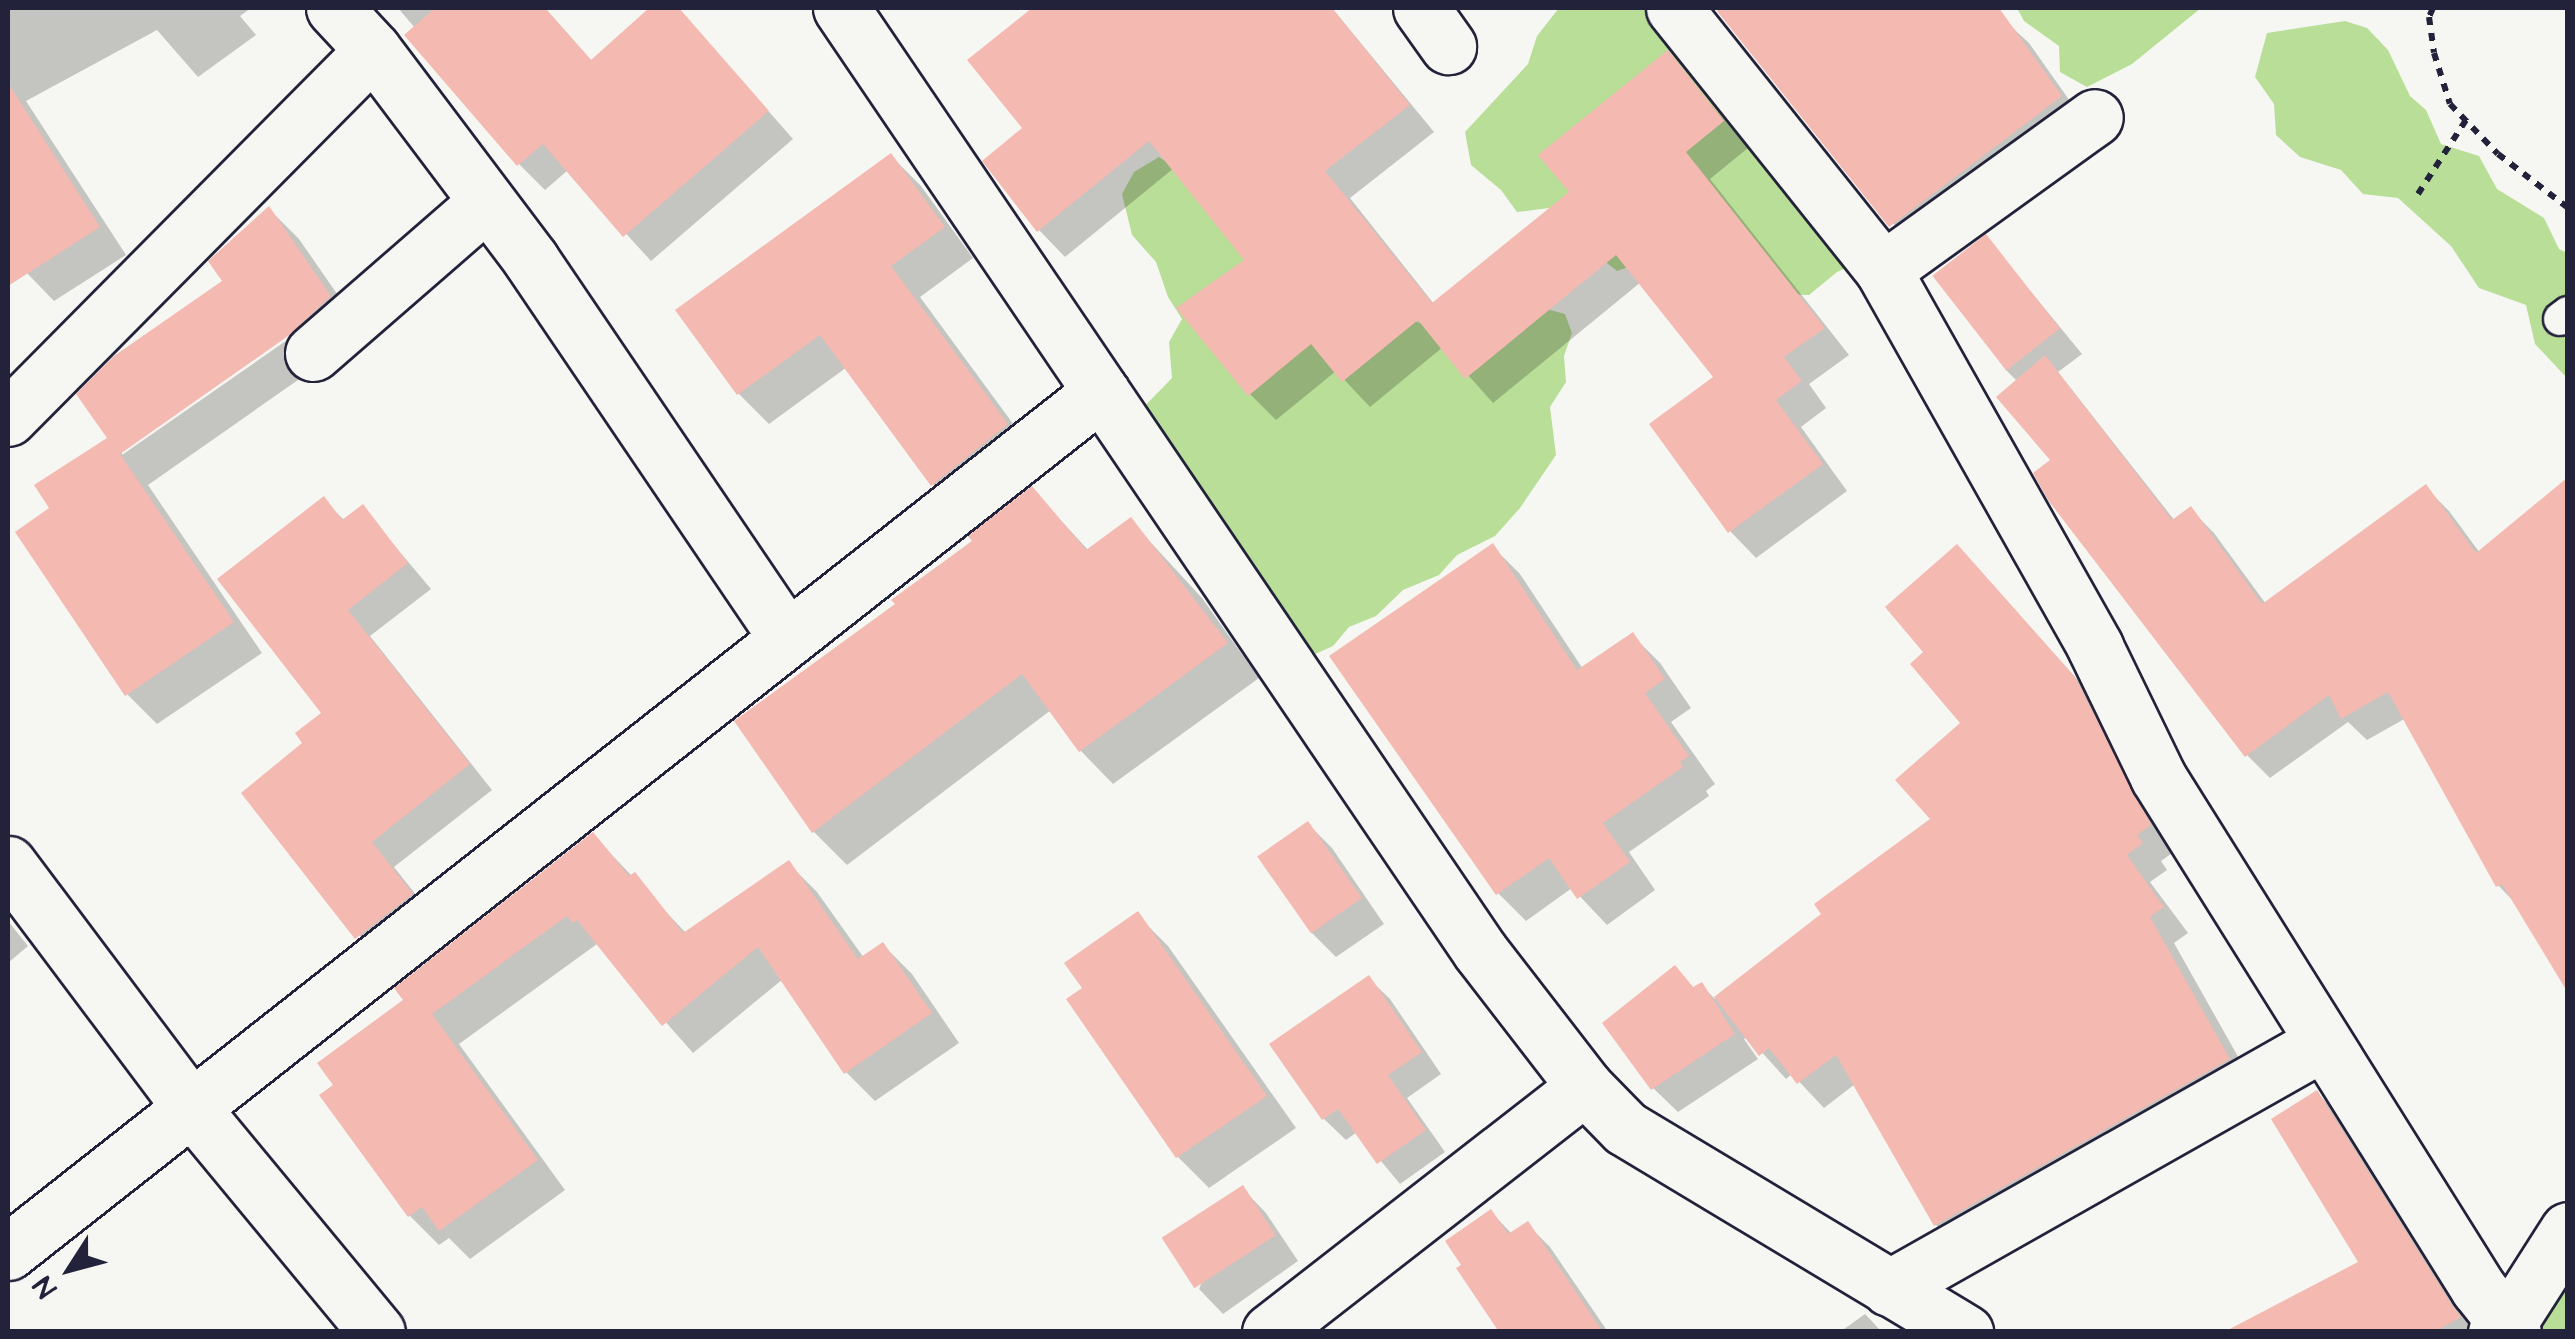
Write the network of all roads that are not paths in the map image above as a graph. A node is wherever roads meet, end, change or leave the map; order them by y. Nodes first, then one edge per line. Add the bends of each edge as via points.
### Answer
1 (334, 8) edge
2 (842, 8) edge
3 (1674, 8) edge
4 (373, 50) junction
5 (2096, 117) dead end
6 (488, 202) junction
7 (1883, 270) junction
8 (313, 352) dead end
9 (1101, 392) junction
10 (8, 418) edge
11 (786, 636) junction
12 (8, 864) edge
13 (2324, 1042) junction
14 (1586, 1087) junction
15 (190, 1106) junction
16 (2568, 1230) edge
17 (8, 1252) edge
18 (1889, 1288) junction
19 (2505, 1330) edge
20 (377, 1332) edge
21 (1270, 1332) edge
22 (1965, 1332) edge

1 - 4 street
2 - 9 street
3 - 7 street
4 - 6 street
4 - 10 street
5 - 7 street
6 - 8 street
6 - 11 street
7 - 13 street via 2095,647 2158,777
9 - 11 street
9 - 14 street via 1480,951
11 - 15 street
12 - 15 street
13 - 18 street
13 - 19 street
14 - 18 street via 1625,1128
14 - 21 street
15 - 17 street
15 - 20 street
16 - 19 street
18 - 22 street

